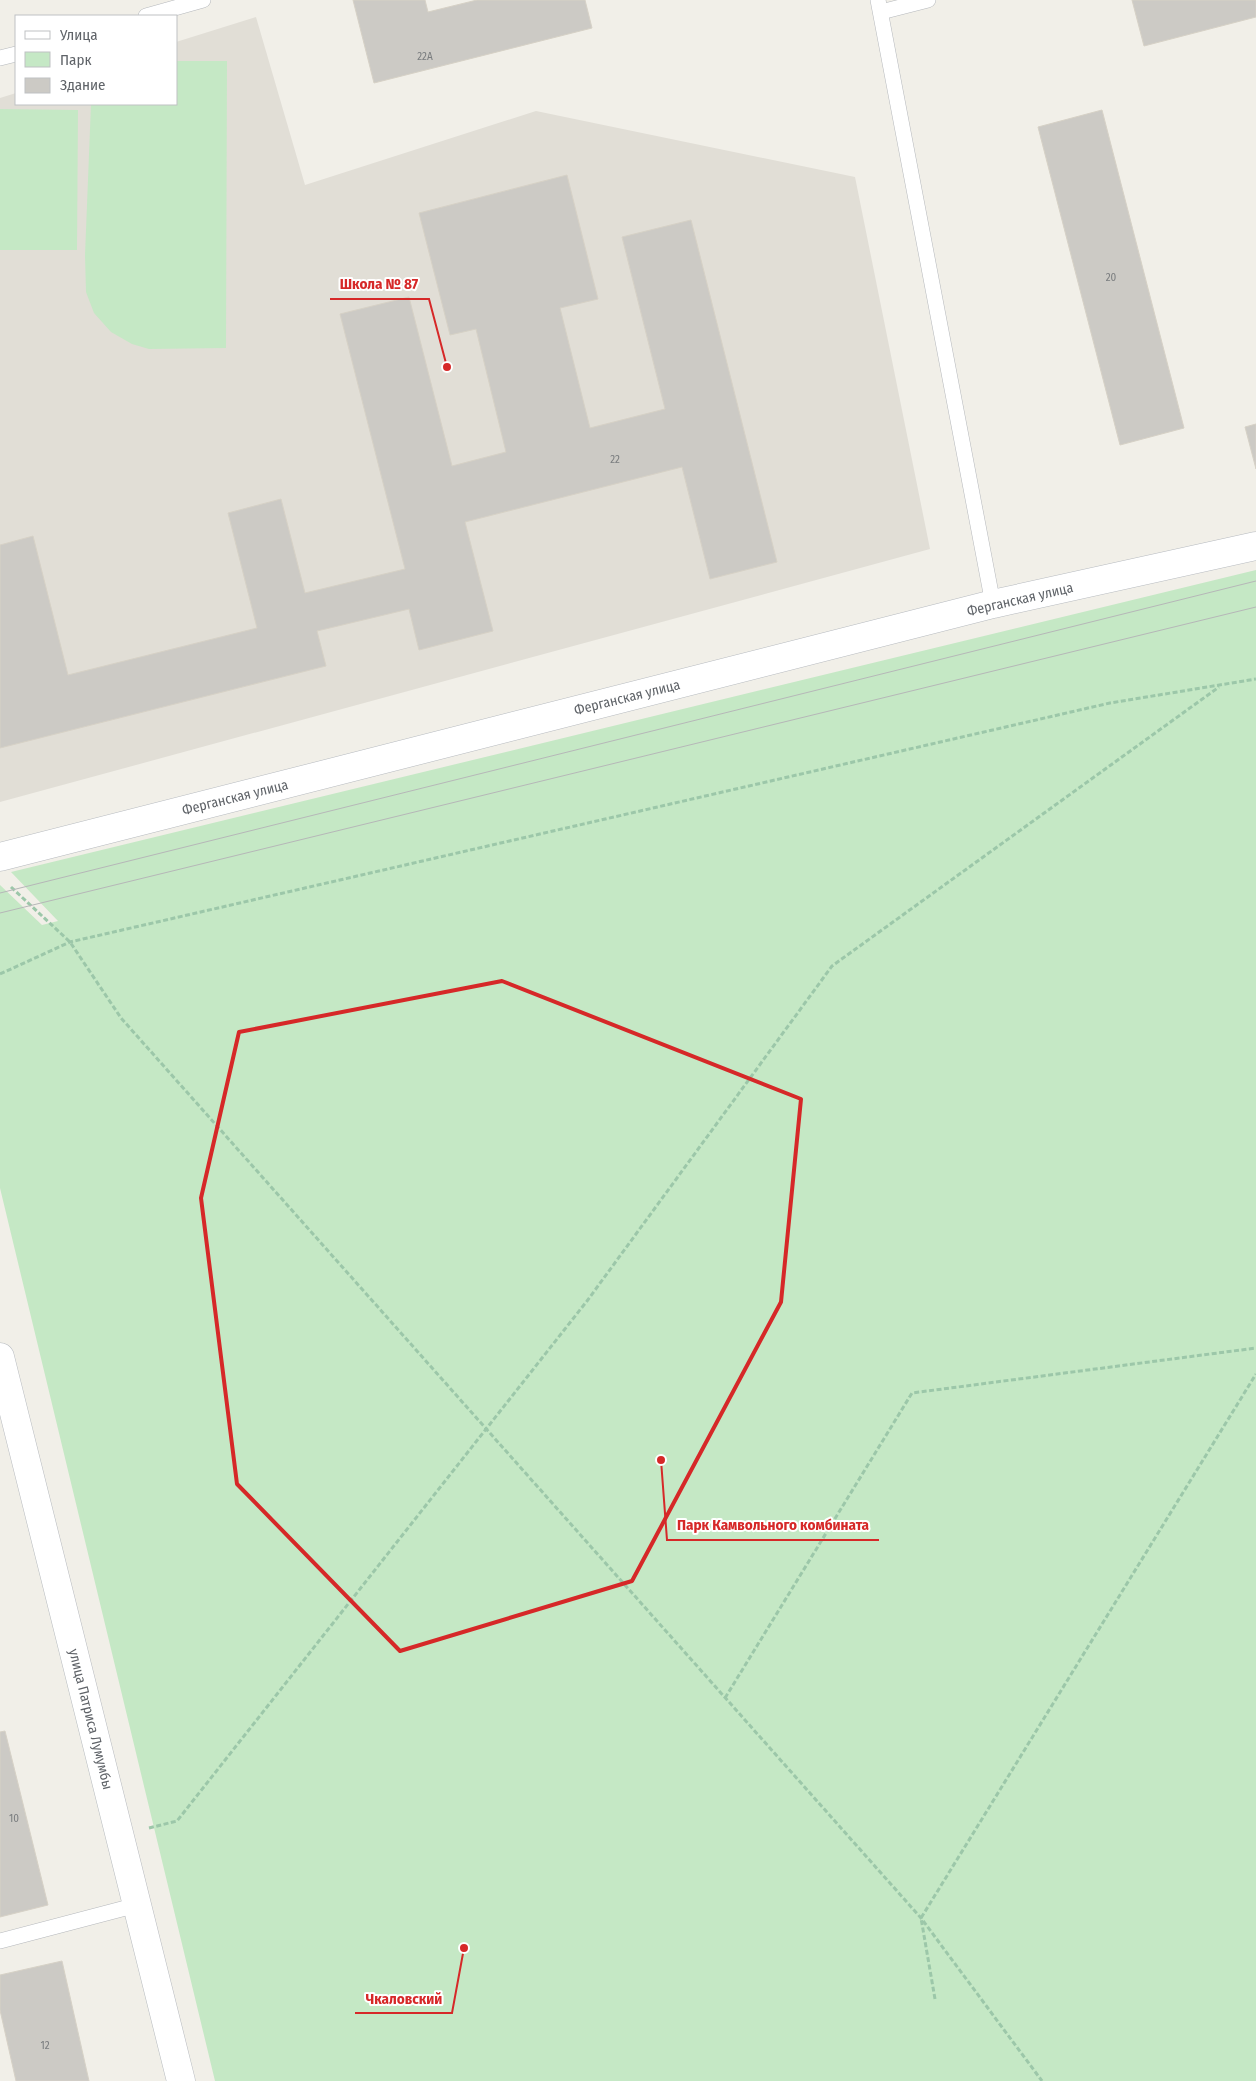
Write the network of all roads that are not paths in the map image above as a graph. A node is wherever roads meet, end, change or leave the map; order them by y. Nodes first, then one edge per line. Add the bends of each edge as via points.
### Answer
1 (203, 0) edge
2 (928, 0) edge
3 (880, 6) edge
4 (150, 15) edge
5 (15, 54) edge
6 (0, 58) edge
7 (1256, 546) edge
8 (993, 604) junction
9 (0, 857) edge
10 (0, 1357) edge
11 (137, 1905) junction
12 (0, 1941) edge
13 (181, 2081) edge

1 - 4 lane
2 - 3 lane
3 - 8 lane
5 - 6 lane
7 - 8 street, Ферганская улица
8 - 9 street, Ферганская улица
10 - 11 street, улица Патриса Лумумбы
11 - 12 lane
11 - 13 street, улица Патриса Лумумбы

